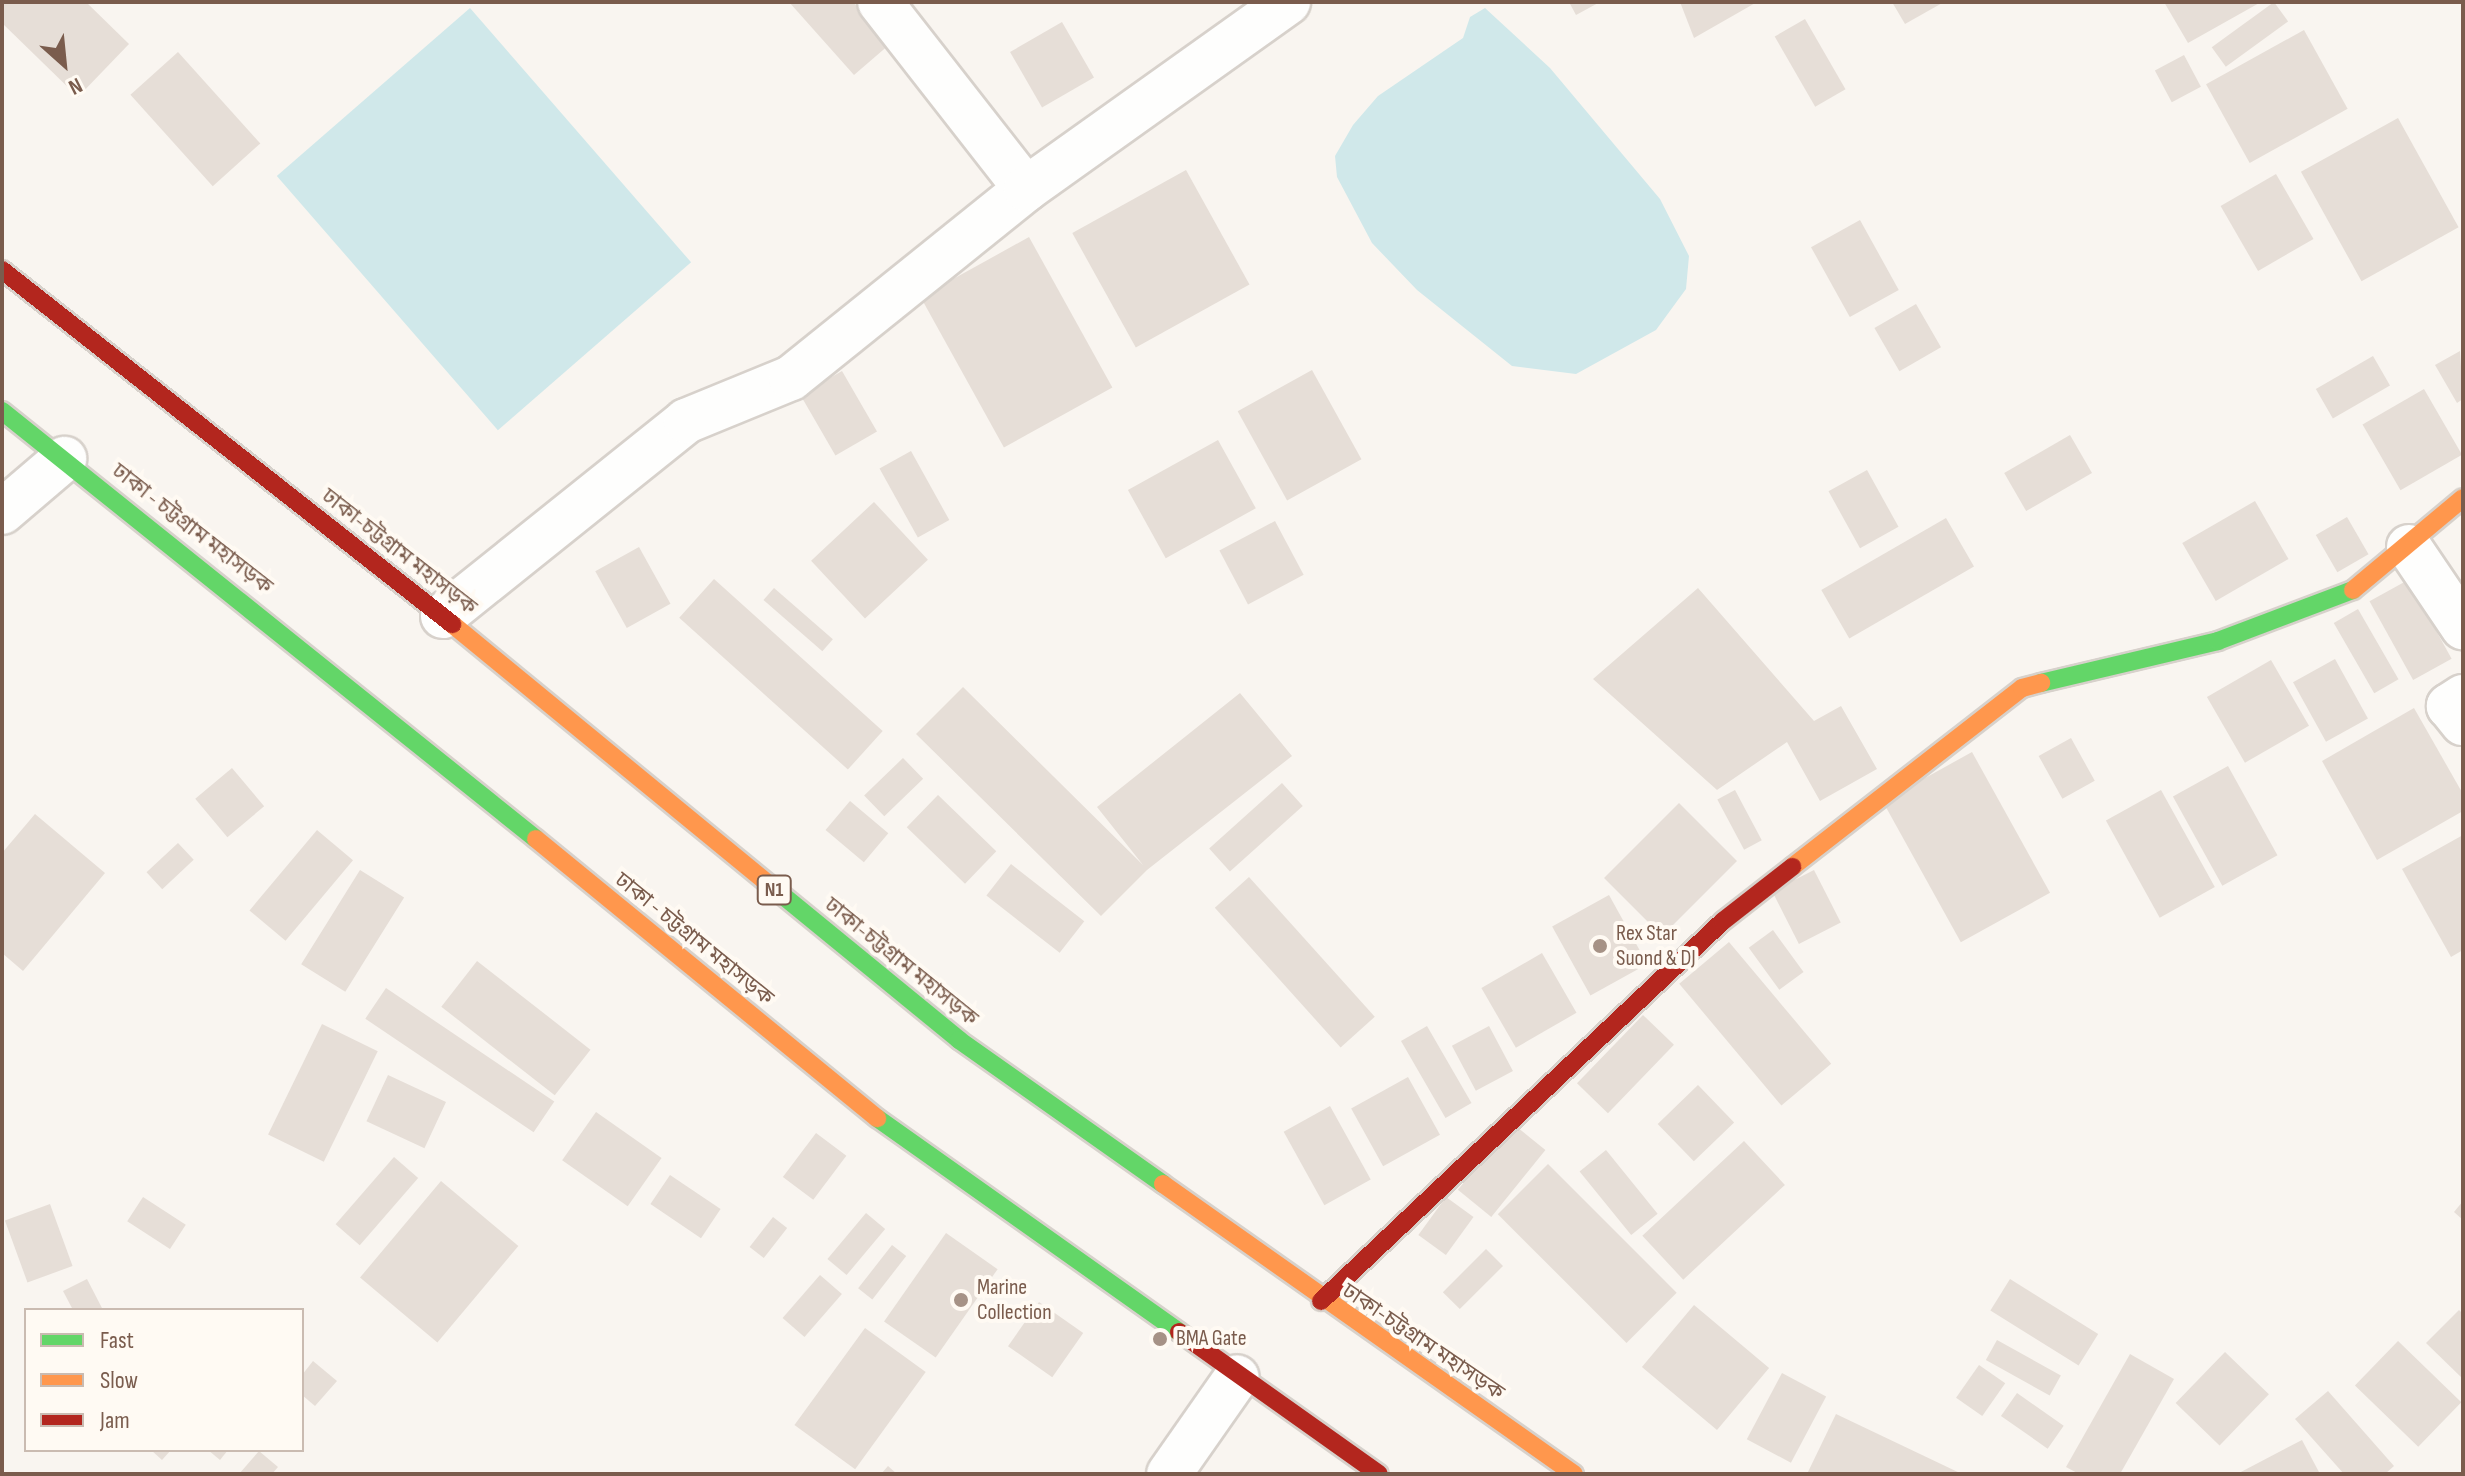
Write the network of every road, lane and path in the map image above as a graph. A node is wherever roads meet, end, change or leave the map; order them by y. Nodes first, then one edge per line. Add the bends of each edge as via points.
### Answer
1 (880, 2) edge
2 (1288, 2) edge
3 (1026, 189) junction
4 (2, 270) edge
5 (2, 411) edge
6 (64, 459) junction
7 (2463, 498) edge
8 (2, 512) edge
9 (2409, 547) junction
10 (443, 616) junction
11 (2463, 627) edge
12 (2463, 697) edge
13 (2463, 723) edge
14 (1321, 1301) junction
15 (1237, 1377) junction
16 (1169, 1474) edge
17 (1379, 1474) edge
18 (1574, 1474) edge

1 - 3 street
2 - 3 street
3 - 10 street via 791,378 686,421
4 - 10 main road, ঢাকা-চট্টগ্রাম মহাসড়ক / N1
5 - 6 main road, ঢাকা - চট্টগ্রাম মহাসড়ক
6 - 8 street
6 - 15 main road, ঢাকা - চট্টগ্রাম মহাসড়ক via 867,1111
7 - 9 main road
9 - 11 street
9 - 14 main road via 2369,584 2218,641 2022,688 1723,921
10 - 14 main road, ঢাকা-চট্টগ্রাম মহাসড়ক / N1 via 959,1040
12 - 13 street via 2449,706
14 - 18 main road, ঢাকা-চট্টগ্রাম মহাসড়ক / N1
15 - 16 street
15 - 17 main road, ঢাকা - চট্টগ্রাম মহাসড়ক

